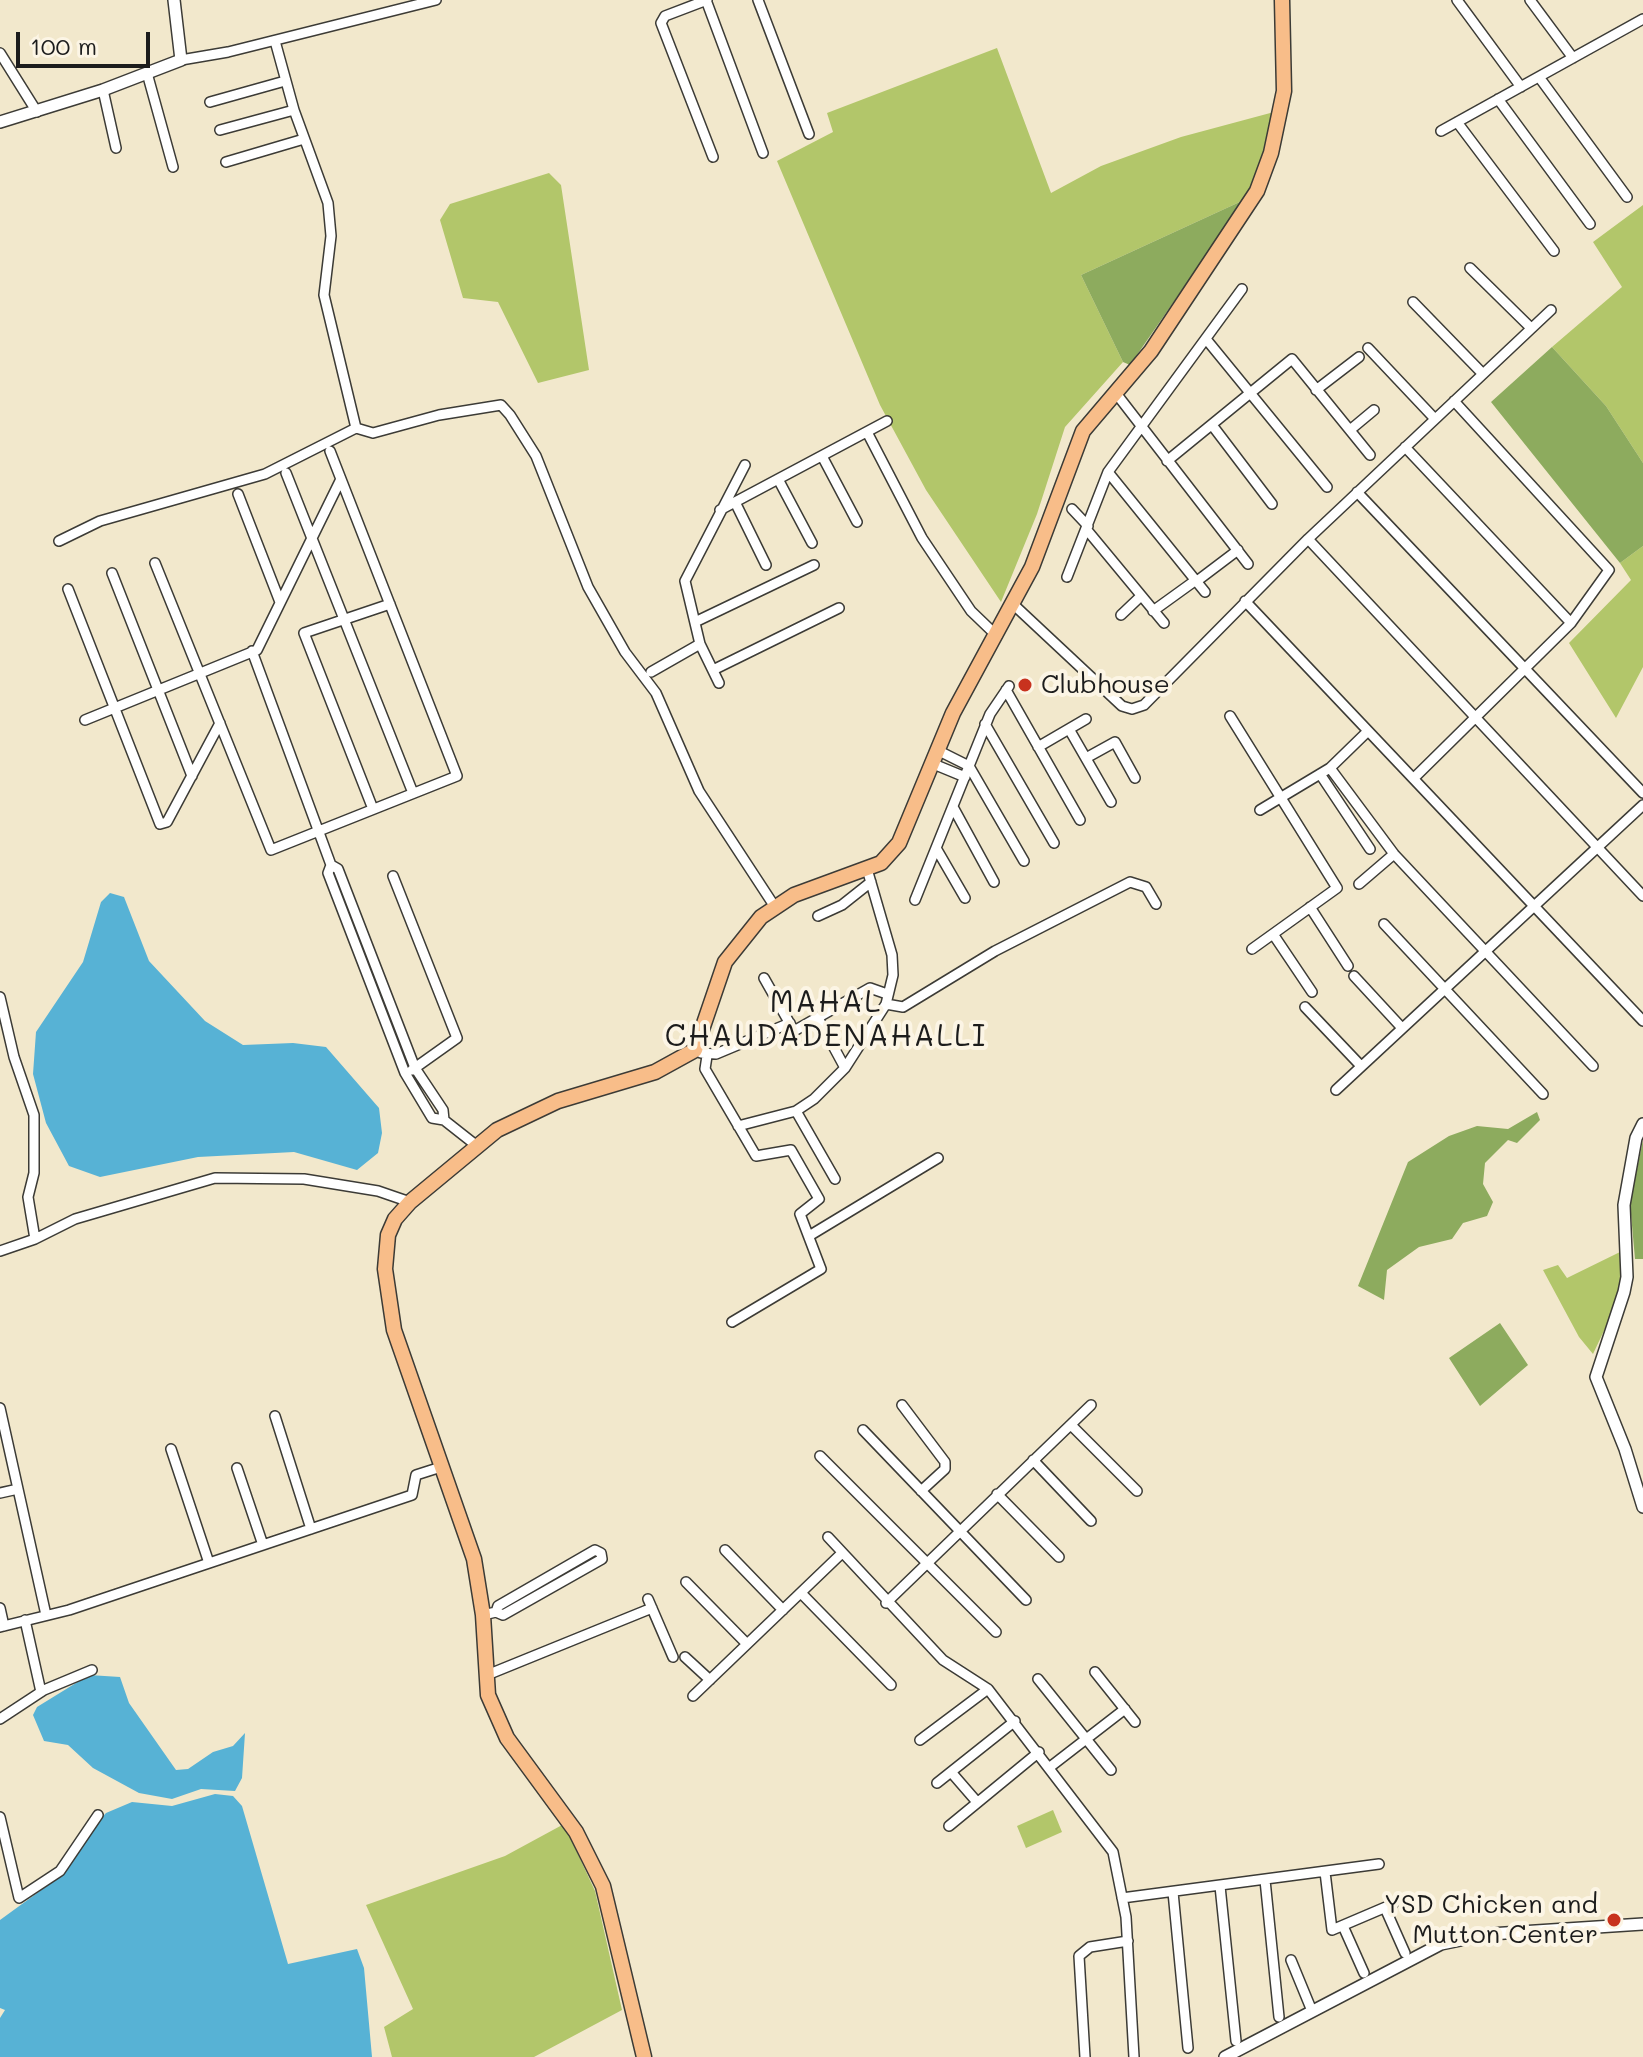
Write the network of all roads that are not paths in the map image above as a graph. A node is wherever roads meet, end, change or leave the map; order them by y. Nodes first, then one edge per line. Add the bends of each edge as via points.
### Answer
1 (174, 0) edge
2 (436, 0) edge
3 (706, 0) edge
4 (758, 0) edge
5 (1282, 0) edge
6 (1457, 0) edge
7 (1530, 0) edge
8 (411, 4) edge
9 (1643, 19) edge
10 (275, 41) junction
11 (0, 53) edge
12 (1573, 58) junction
13 (181, 60) junction
14 (147, 73) junction
15 (1539, 77) junction
16 (285, 81) junction
17 (1521, 87) junction
18 (103, 90) junction
19 (1498, 99) junction
20 (210, 102) dead end
21 (294, 110) junction
22 (37, 112) junction
23 (0, 122) edge
24 (1457, 122) junction
25 (220, 130) dead end
26 (1441, 131) dead end
27 (809, 134) dead end
28 (304, 139) junction
29 (116, 148) dead end
30 (763, 153) dead end
31 (713, 157) dead end
32 (226, 162) dead end
33 (173, 167) dead end
34 (1627, 197) dead end
35 (1590, 224) dead end
36 (1554, 251) dead end
37 (1470, 268) dead end
38 (1242, 289) dead end
39 (1413, 302) dead end
40 (1551, 310) dead end
41 (1531, 328) junction
42 (1206, 339) junction
43 (1368, 348) dead end
44 (1359, 357) dead end
45 (1483, 374) junction
46 (1316, 390) junction
47 (1115, 392) junction
48 (1252, 393) junction
49 (1454, 401) junction
50 (1374, 410) dead end
51 (1435, 419) junction
52 (887, 421) dead end
53 (1212, 425) junction
54 (1142, 426) junction
55 (356, 428) junction
56 (1350, 430) junction
57 (867, 432) junction
58 (1405, 447) junction
59 (330, 451) dead end
60 (1370, 455) dead end
61 (822, 456) junction
62 (1167, 461) junction
63 (745, 465) dead end
64 (1108, 472) junction
65 (286, 473) dead end
66 (341, 479) junction
67 (778, 479) junction
68 (1327, 487) dead end
69 (1357, 492) junction
70 (238, 494) dead end
71 (735, 502) junction
72 (1272, 504) dead end
73 (1072, 509) dead end
74 (720, 510) junction
75 (857, 522) dead end
76 (1088, 528) junction
77 (312, 538) junction
78 (1308, 539) junction
79 (59, 541) dead end
80 (812, 543) dead end
81 (1238, 550) junction
82 (155, 563) dead end
83 (1248, 564) dead end
84 (766, 565) dead end
85 (814, 565) dead end
86 (112, 573) dead end
87 (1067, 577) dead end
88 (1196, 580) junction
89 (68, 589) dead end
90 (1205, 592) dead end
91 (1141, 596) junction
92 (1245, 601) junction
93 (280, 602) junction
94 (390, 604) junction
95 (1014, 605) junction
96 (839, 608) dead end
97 (1153, 611) junction
98 (1121, 615) dead end
99 (343, 617) junction
100 (695, 622) junction
101 (1164, 623) dead end
102 (1571, 623) junction
103 (997, 636) junction
104 (700, 644) junction
105 (252, 651) junction
106 (1525, 669) junction
107 (713, 670) junction
108 (651, 672) dead end
109 (200, 673) junction
110 (719, 683) dead end
111 (157, 690) junction
112 (114, 708) junction
113 (1230, 716) dead end
114 (1475, 718) junction
115 (1086, 719) dead end
116 (85, 720) dead end
117 (220, 723) junction
118 (985, 724) junction
119 (1069, 729) junction
120 (1367, 732) junction
121 (1038, 747) junction
122 (934, 756) junction
123 (1086, 758) junction
124 (969, 766) junction
125 (1330, 768) junction
126 (1320, 774) junction
127 (192, 776) junction
128 (965, 777) junction
129 (1135, 778) dead end
130 (1414, 778) junction
131 (413, 793) junction
132 (1643, 793) edge
133 (1281, 798) junction
134 (1111, 802) dead end
135 (1643, 805) edge
136 (953, 807) junction
137 (373, 809) junction
138 (1260, 810) dead end
139 (1080, 820) dead end
140 (320, 830) junction
141 (1054, 843) dead end
142 (1597, 847) junction
143 (936, 848) junction
144 (1370, 849) dead end
145 (1394, 854) junction
146 (1024, 861) dead end
147 (331, 865) junction
148 (869, 875) junction
149 (393, 876) dead end
150 (994, 882) dead end
151 (1359, 884) dead end
152 (1643, 896) edge
153 (965, 898) dead end
154 (915, 900) dead end
155 (1156, 904) dead end
156 (1535, 905) junction
157 (775, 907) junction
158 (1310, 907) junction
159 (818, 916) dead end
160 (1384, 924) dead end
161 (1273, 934) junction
162 (1252, 949) dead end
163 (1487, 950) junction
164 (1348, 966) dead end
165 (1354, 976) dead end
166 (764, 978) dead end
167 (1443, 990) junction
168 (1312, 992) dead end
169 (0, 997) edge
170 (887, 999) junction
171 (1305, 1007) dead end
172 (818, 1018) junction
173 (1643, 1021) edge
174 (790, 1023) junction
175 (1402, 1028) junction
176 (701, 1053) junction
177 (1361, 1066) junction
178 (1593, 1066) dead end
179 (415, 1068) junction
180 (845, 1068) junction
181 (405, 1073) junction
182 (1336, 1090) dead end
183 (1543, 1094) dead end
184 (796, 1111) junction
185 (444, 1120) junction
186 (1643, 1124) edge
187 (738, 1126) junction
188 (477, 1146) junction
189 (938, 1158) dead end
190 (835, 1179) dead end
191 (410, 1202) junction
192 (809, 1236) junction
193 (35, 1239) junction
194 (0, 1251) edge
195 (732, 1322) dead end
196 (902, 1405) dead end
197 (1091, 1405) dead end
198 (0, 1408) edge
199 (275, 1416) dead end
200 (1071, 1425) junction
201 (863, 1430) dead end
202 (171, 1449) dead end
203 (820, 1456) dead end
204 (1033, 1460) junction
205 (441, 1467) junction
206 (237, 1468) dead end
207 (18, 1489) junction
208 (921, 1491) junction
209 (1137, 1491) dead end
210 (0, 1493) edge
211 (997, 1494) junction
212 (1643, 1507) edge
213 (1091, 1521) dead end
214 (311, 1529) junction
215 (959, 1532) junction
216 (828, 1537) dead end
217 (263, 1545) junction
218 (725, 1550) dead end
219 (841, 1554) junction
220 (1059, 1557) dead end
221 (209, 1563) junction
222 (926, 1564) junction
223 (686, 1582) dead end
224 (801, 1593) junction
225 (1026, 1600) dead end
226 (886, 1603) junction
227 (0, 1608) edge
228 (783, 1610) junction
229 (490, 1614) junction
230 (46, 1615) junction
231 (25, 1620) junction
232 (2, 1626) edge
233 (996, 1632) dead end
234 (747, 1644) junction
235 (673, 1657) dead end
236 (685, 1657) dead end
237 (92, 1670) dead end
238 (1095, 1672) dead end
239 (487, 1675) junction
240 (1038, 1679) dead end
241 (710, 1680) junction
242 (891, 1685) dead end
243 (988, 1689) junction
244 (41, 1692) junction
245 (693, 1696) dead end
246 (1125, 1709) junction
247 (0, 1719) edge
248 (1015, 1721) junction
249 (1135, 1722) dead end
250 (1086, 1739) junction
251 (920, 1740) dead end
252 (1039, 1752) junction
253 (1050, 1767) junction
254 (1111, 1770) dead end
255 (951, 1772) junction
256 (937, 1783) dead end
257 (977, 1802) junction
258 (98, 1815) dead end
259 (0, 1817) edge
260 (949, 1826) dead end
261 (1379, 1864) dead end
262 (1325, 1872) junction
263 (1265, 1880) junction
264 (1220, 1886) junction
265 (1173, 1892) junction
266 (1122, 1898) junction
267 (1643, 1924) edge
268 (1343, 1926) junction
269 (1128, 1941) junction
270 (1405, 1953) dead end
271 (1291, 1960) dead end
272 (1364, 1973) dead end
273 (1312, 2011) junction
274 (1279, 2017) dead end
275 (1236, 2041) dead end
276 (1188, 2048) dead end
277 (644, 2057) edge
278 (1085, 2057) edge
279 (1134, 2057) edge
280 (1225, 2057) edge

1 - 13 street
2 - 8 street
3 - 30 street
3 - 31 street via 665,16 661,23
4 - 27 street
5 - 47 highway via 1284,91 1257,191 1151,351
6 - 17 street
7 - 12 street
8 - 10 street
9 - 12 street
10 - 13 street
10 - 16 street
11 - 22 street
12 - 15 street
13 - 14 street
14 - 18 street
14 - 33 street
15 - 17 street
15 - 34 street
16 - 20 street
16 - 21 street
17 - 19 street
18 - 22 street
18 - 29 street
19 - 24 street
19 - 35 street
21 - 25 street
21 - 28 street
22 - 23 street
24 - 26 street
24 - 36 street
28 - 32 street
28 - 55 street via 328,203 331,236 324,295
37 - 41 street
38 - 42 street
39 - 45 street
40 - 41 street
41 - 45 street
42 - 48 street
42 - 54 street
43 - 51 street
44 - 46 street
45 - 49 street
46 - 48 street via 1292,359
46 - 56 street
47 - 54 street
47 - 95 highway via 1083,431
48 - 53 street
48 - 68 street
49 - 51 street
49 - 102 street via 1609,570
50 - 56 street
51 - 58 street
52 - 57 street
53 - 62 street
53 - 72 street
54 - 62 street
54 - 64 street
55 - 79 street via 265,474 100,521
55 - 157 street via 373,433 501,405 510,415 536,456 588,587 656,693 699,791
56 - 60 street
57 - 61 street
57 - 103 street via 922,538 971,611
58 - 69 street
58 - 102 street
59 - 66 street
61 - 67 street
61 - 75 street
62 - 81 street
63 - 74 street
64 - 76 street
64 - 88 street
65 - 77 street
66 - 77 street
66 - 94 street
67 - 71 street
67 - 80 street
69 - 78 street
69 - 106 street
70 - 93 street
71 - 74 street
71 - 84 street
73 - 76 street
74 - 100 street via 685,581
76 - 87 street
76 - 91 street
77 - 93 street
77 - 99 street
78 - 92 street
78 - 114 street
81 - 83 street
81 - 88 street
82 - 109 street
85 - 100 street
86 - 111 street
88 - 90 street
88 - 97 street
89 - 112 street
91 - 97 street
91 - 98 street
92 - 95 street via 1144,705 1132,709 1122,706
92 - 120 street
93 - 105 street
94 - 99 street
94 - 131 street via 457,776
95 - 103 highway
96 - 107 street
97 - 101 street
99 - 131 street
99 - 137 street via 304,633
100 - 104 street
102 - 106 street
103 - 122 highway
104 - 107 street
104 - 108 street
105 - 109 street
105 - 140 street
106 - 114 street
106 - 132 street
107 - 110 street
109 - 111 street
109 - 117 street
111 - 112 street
111 - 127 street
112 - 116 street
112 - 127 street via 160,824 167,822
113 - 133 street
114 - 130 street
114 - 142 street
115 - 119 street
117 - 127 street
117 - 140 street via 271,850
118 - 121 street via 1008,688
118 - 124 street
118 - 141 street
119 - 121 street
119 - 123 street
120 - 125 street
120 - 130 street
121 - 139 street
122 - 124 street
122 - 128 street
122 - 148 highway via 899,843
123 - 129 street via 1115,742
123 - 134 street
124 - 128 street
124 - 146 street
125 - 126 street
125 - 145 street
126 - 133 street
126 - 144 street
128 - 136 street
130 - 156 street
131 - 137 street
133 - 138 street
133 - 158 street via 1337,888
135 - 142 street
136 - 143 street
136 - 150 street
137 - 140 street
140 - 147 street
142 - 152 street
142 - 156 street
143 - 153 street
143 - 154 street
145 - 151 street
145 - 163 street
147 - 179 street via 338,869
147 - 181 street via 328,873
148 - 157 highway via 794,895
148 - 159 street via 842,905
148 - 170 street via 892,955
149 - 179 street via 457,1038
155 - 170 street via 1146,887 1130,882 995,951 903,1007
156 - 163 street
156 - 173 street
157 - 176 highway via 725,962
158 - 161 street
158 - 164 street
160 - 167 street
161 - 162 street
161 - 168 street
163 - 167 street
163 - 178 street
165 - 175 street
166 - 174 street
167 - 175 street
167 - 183 street
169 - 193 street via 34,1115 34,1173 28,1197
170 - 172 street via 870,988
170 - 180 street
171 - 177 street
172 - 174 street via 794,1031
172 - 180 street
174 - 176 street
175 - 177 street
176 - 187 street
176 - 188 highway via 537,1109
177 - 182 street
179 - 181 street
179 - 185 street
180 - 184 street
181 - 185 street via 432,1118
184 - 187 street
184 - 190 street
185 - 188 street
186 - 212 street via 1624,1205 1624,1292 1596,1377
187 - 192 street via 756,1156 791,1150 802,1165 819,1199 800,1214
188 - 191 highway
189 - 192 street
191 - 193 street via 304,1179 215,1178 75,1219
191 - 205 highway via 388,1235 386,1288 404,1365
192 - 195 street via 821,1269
193 - 194 street
196 - 208 street via 945,1462 945,1469
197 - 200 street
198 - 207 street
199 - 214 street
200 - 204 street
200 - 209 street
201 - 208 street
202 - 221 street
203 - 222 street
204 - 211 street
204 - 213 street
205 - 214 street via 416,1475 412,1495
205 - 229 highway
206 - 217 street
207 - 210 street
207 - 230 street
208 - 215 street
211 - 215 street
211 - 220 street
214 - 217 street
215 - 222 street
215 - 225 street
216 - 219 street
217 - 221 street
218 - 228 street
219 - 224 street
219 - 226 street
221 - 230 street
222 - 226 street
222 - 233 street
223 - 234 street
224 - 228 street
224 - 242 street
226 - 243 street via 943,1660
227 - 232 street
228 - 234 street
229 - 229 street via 595,1550 601,1553 602,1559 503,1615
229 - 239 highway
230 - 231 street
231 - 232 street
231 - 244 street
234 - 241 street
235 - 239 street via 650,1603
236 - 241 street
237 - 244 street
238 - 246 street
239 - 277 highway via 488,1695 507,1738 576,1832 603,1886
240 - 250 street
241 - 245 street
243 - 248 street
243 - 251 street
244 - 247 street
246 - 249 street
246 - 250 street
248 - 252 street
248 - 255 street
250 - 253 street
250 - 254 street
252 - 253 street
252 - 257 street
253 - 266 street via 1113,1852
255 - 256 street
255 - 257 street
257 - 260 street
258 - 259 street via 60,1871 19,1898
261 - 262 street
262 - 263 street
262 - 268 street via 1330,1929
263 - 264 street
263 - 274 street
264 - 265 street
264 - 275 street
265 - 266 street
265 - 276 street
266 - 269 street
267 - 273 street via 1490,1934 1441,1944
268 - 270 street via 1389,1906
268 - 272 street
269 - 278 street via 1090,1947 1079,1956
269 - 279 street
271 - 273 street
273 - 280 street

